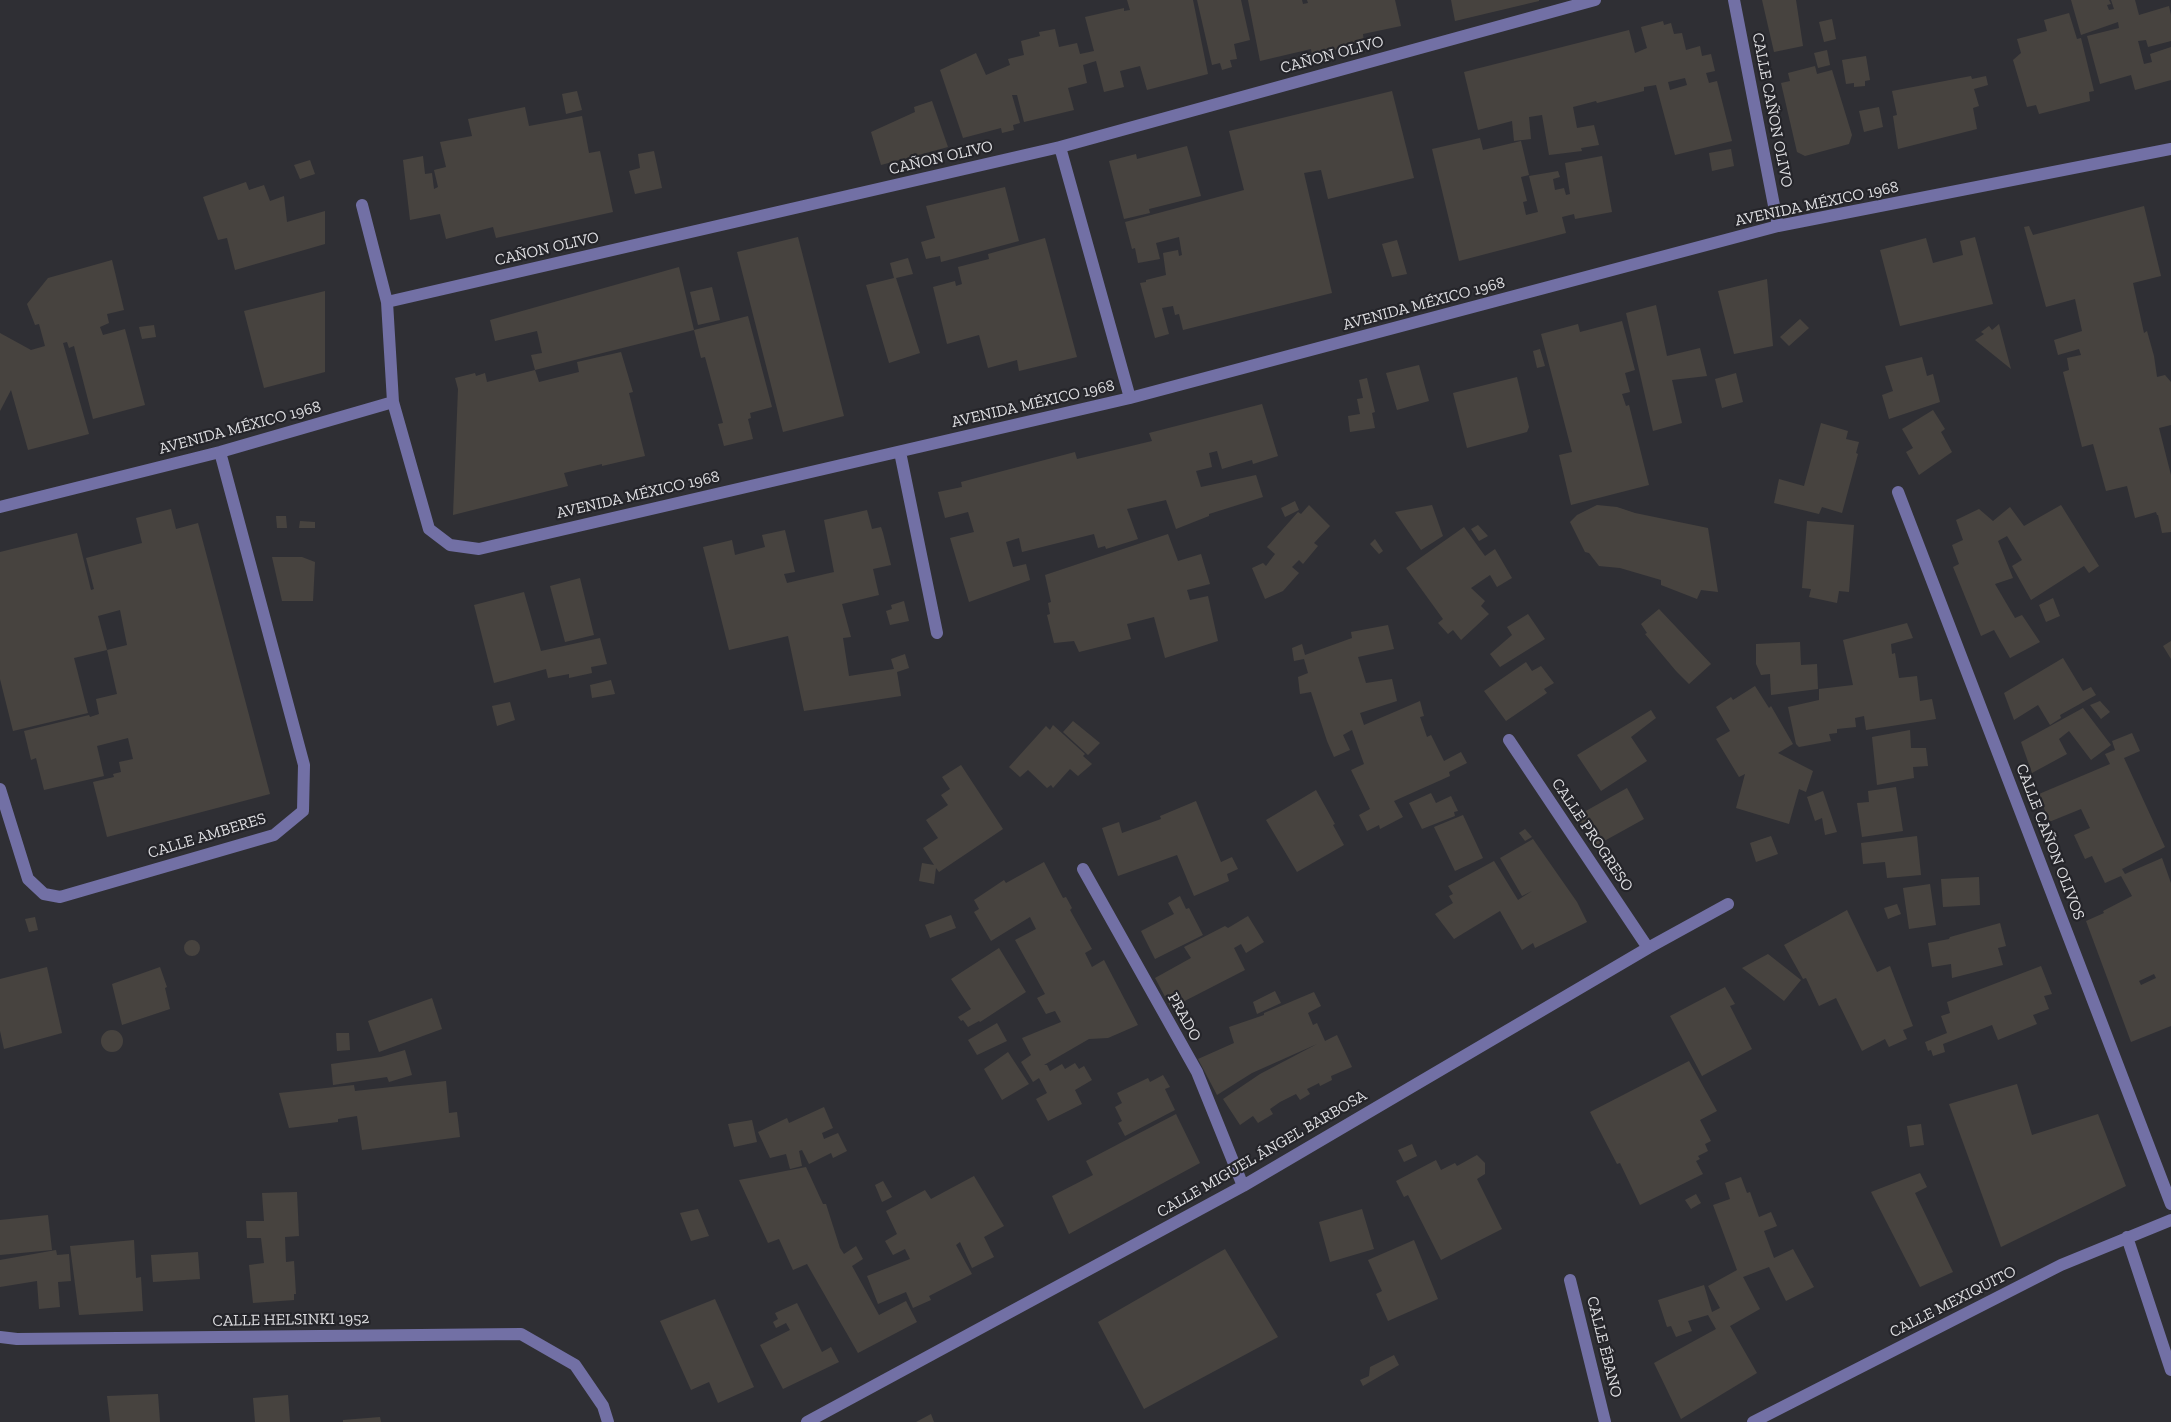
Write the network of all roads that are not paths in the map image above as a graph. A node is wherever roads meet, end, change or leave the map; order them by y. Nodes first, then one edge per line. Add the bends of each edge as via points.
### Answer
1 (1595, 0) edge
2 (1734, 0) edge
3 (1060, 147) junction
4 (2171, 149) edge
5 (362, 205) dead end
6 (1778, 226) junction
7 (386, 302) junction
8 (1130, 398) junction
9 (393, 402) junction
10 (220, 452) junction
11 (900, 452) junction
12 (1898, 492) dead end
13 (0, 507) edge
14 (937, 634) dead end
15 (1509, 740) dead end
16 (0, 789) edge
17 (1083, 869) dead end
18 (1728, 904) dead end
19 (1648, 948) junction
20 (1243, 1186) junction
21 (2171, 1204) edge
22 (2171, 1220) edge
23 (2127, 1237) junction
24 (1570, 1280) dead end
25 (0, 1336) edge
26 (2171, 1370) edge
27 (608, 1422) edge
28 (807, 1422) edge
29 (1605, 1422) edge
30 (1753, 1422) edge

1 - 3 street, CAÑON OLIVO
2 - 6 street, CALLE CAÑON OLIVO
3 - 7 street, CAÑON OLIVO
3 - 8 street
4 - 6 street, AVENIDA MÉXICO 1968
5 - 7 street
6 - 8 street, AVENIDA MÉXICO 1968
7 - 9 street
8 - 11 street, AVENIDA MÉXICO 1968
9 - 10 street, AVENIDA MÉXICO 1968
9 - 11 street, AVENIDA MÉXICO 1968 via 429,529 450,545 479,549
10 - 13 street, AVENIDA MÉXICO 1968
10 - 16 street, CALLE AMBERES via 304,765 303,811 274,835 60,897 44,894 28,880
11 - 14 street
12 - 21 street, CALLE CAÑON OLIVOS
15 - 19 street, CALLE PROGRESO
17 - 20 street, PRADO via 1197,1072
18 - 19 street, CALLE MIGUEL ÁNGEL BARBOSA
19 - 20 street, CALLE MIGUEL ÁNGEL BARBOSA
20 - 28 street, CALLE MIGUEL ÁNGEL BARBOSA
22 - 23 street, CALLE MEXIQUITO
23 - 26 street
23 - 30 street, CALLE MEXIQUITO via 2062,1265
24 - 29 street, CALLE ÉBANO
25 - 27 street, CALLE HELSINKI 1952 via 17,1339 520,1334 575,1365 603,1406

